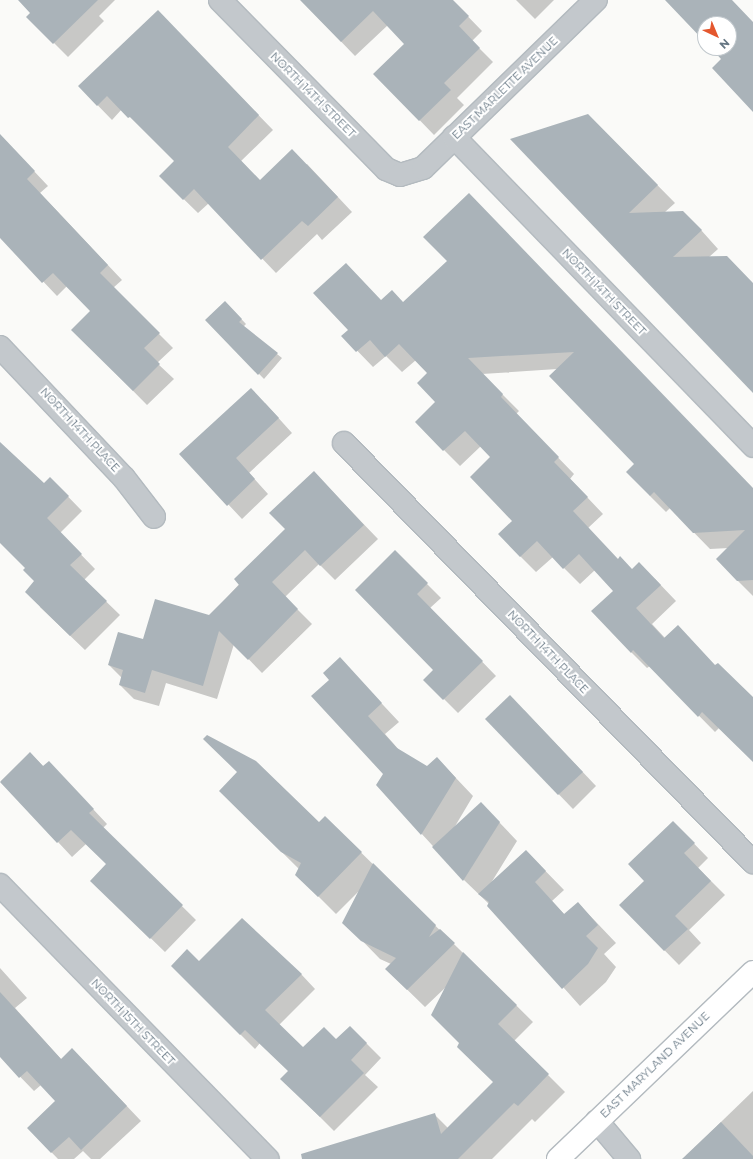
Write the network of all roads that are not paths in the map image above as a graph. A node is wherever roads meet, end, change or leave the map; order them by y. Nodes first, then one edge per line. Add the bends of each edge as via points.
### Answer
1 (220, 0) edge
2 (596, 0) edge
3 (454, 137) junction
4 (412, 172) joint
5 (0, 347) edge
6 (344, 443) dead end
7 (753, 446) edge
8 (154, 517) dead end
9 (753, 862) edge
10 (0, 885) edge
11 (753, 972) edge
12 (597, 1121) junction
13 (267, 1159) edge
14 (558, 1159) edge
15 (629, 1159) edge

1 - 4 street, NORTH 14TH STREET via 386,169 400,175
2 - 3 street, EAST MARLETTE AVENUE
3 - 4 street, EAST MARLETTE AVENUE via 423,168
3 - 7 street, NORTH 14TH STREET
5 - 8 street, NORTH 14TH PLACE via 124,478
6 - 9 street, NORTH 14TH PLACE
10 - 13 street, NORTH 15TH STREET
11 - 12 street, EAST MARYLAND AVENUE
12 - 14 street, EAST MARYLAND AVENUE
12 - 15 street

